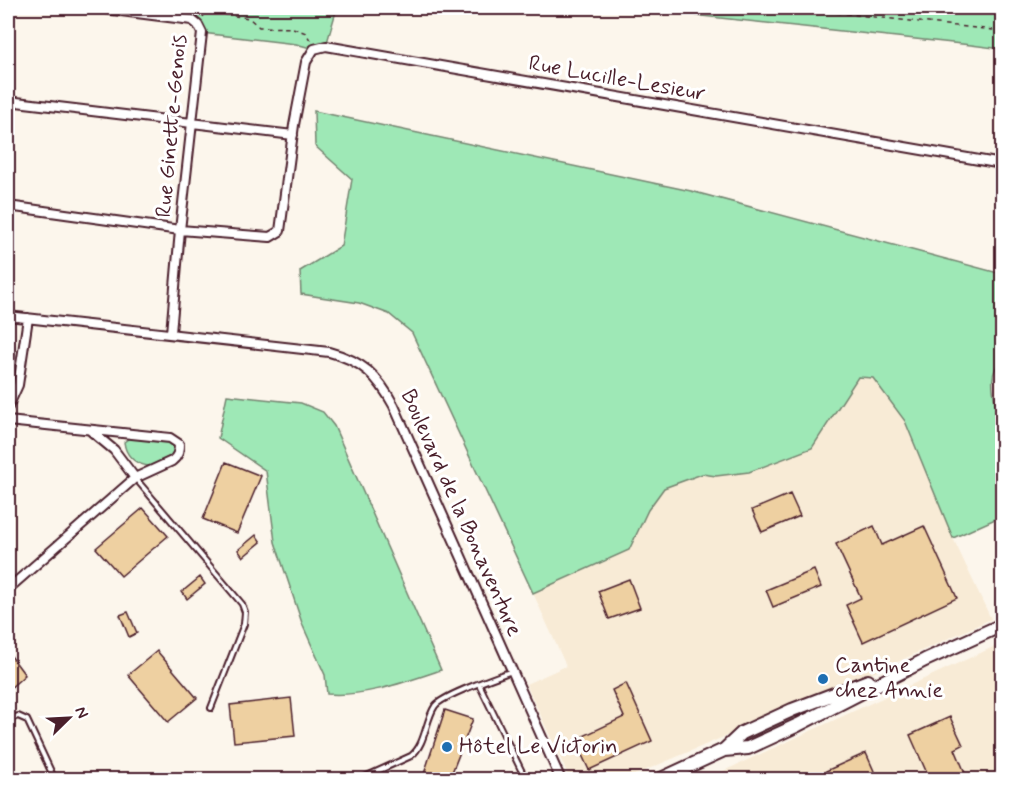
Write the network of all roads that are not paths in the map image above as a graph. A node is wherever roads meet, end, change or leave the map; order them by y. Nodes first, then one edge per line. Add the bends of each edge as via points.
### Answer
1 (97, 8) edge
2 (8, 101) edge
3 (192, 124) junction
4 (293, 135) junction
5 (1002, 164) edge
6 (8, 206) edge
7 (180, 230) junction
8 (8, 316) edge
9 (28, 318) junction
10 (171, 333) junction
11 (8, 407) edge
12 (8, 421) edge
13 (90, 430) junction
14 (135, 478) junction
15 (8, 589) edge
16 (1002, 625) edge
17 (512, 670) junction
18 (479, 684) junction
19 (211, 708) dead end
20 (8, 720) edge
21 (55, 780) edge
22 (358, 780) edge
23 (526, 780) edge
24 (561, 780) edge
25 (659, 780) edge

1 - 3 street, Rue Ginette-Genois via 182,18 198,25 202,33
2 - 3 street
3 - 4 street
3 - 7 street, Rue Ginette-Genois
4 - 5 street, Rue Lucille-Lesieur via 306,62 314,49 326,46
4 - 7 street via 280,231 276,236
6 - 7 street
7 - 10 street, Rue Ginette-Genois
8 - 9 street, Boulevard de la Bonaventure
9 - 10 street, Boulevard de la Bonaventure
9 - 11 street via 18,385
10 - 17 street, Boulevard de la Bonaventure via 329,352 347,357 373,374 394,406
12 - 13 street
13 - 14 street via 114,450
13 - 14 street via 175,440 179,444 177,457
14 - 15 street
14 - 19 lane via 245,612 244,624
16 - 25 main road via 925,660 792,710 742,733 724,750
17 - 18 lane
17 - 24 street, Boulevard de la Bonaventure
18 - 22 lane via 436,704 417,751 411,756
18 - 23 lane
20 - 21 lane via 18,716 27,720

